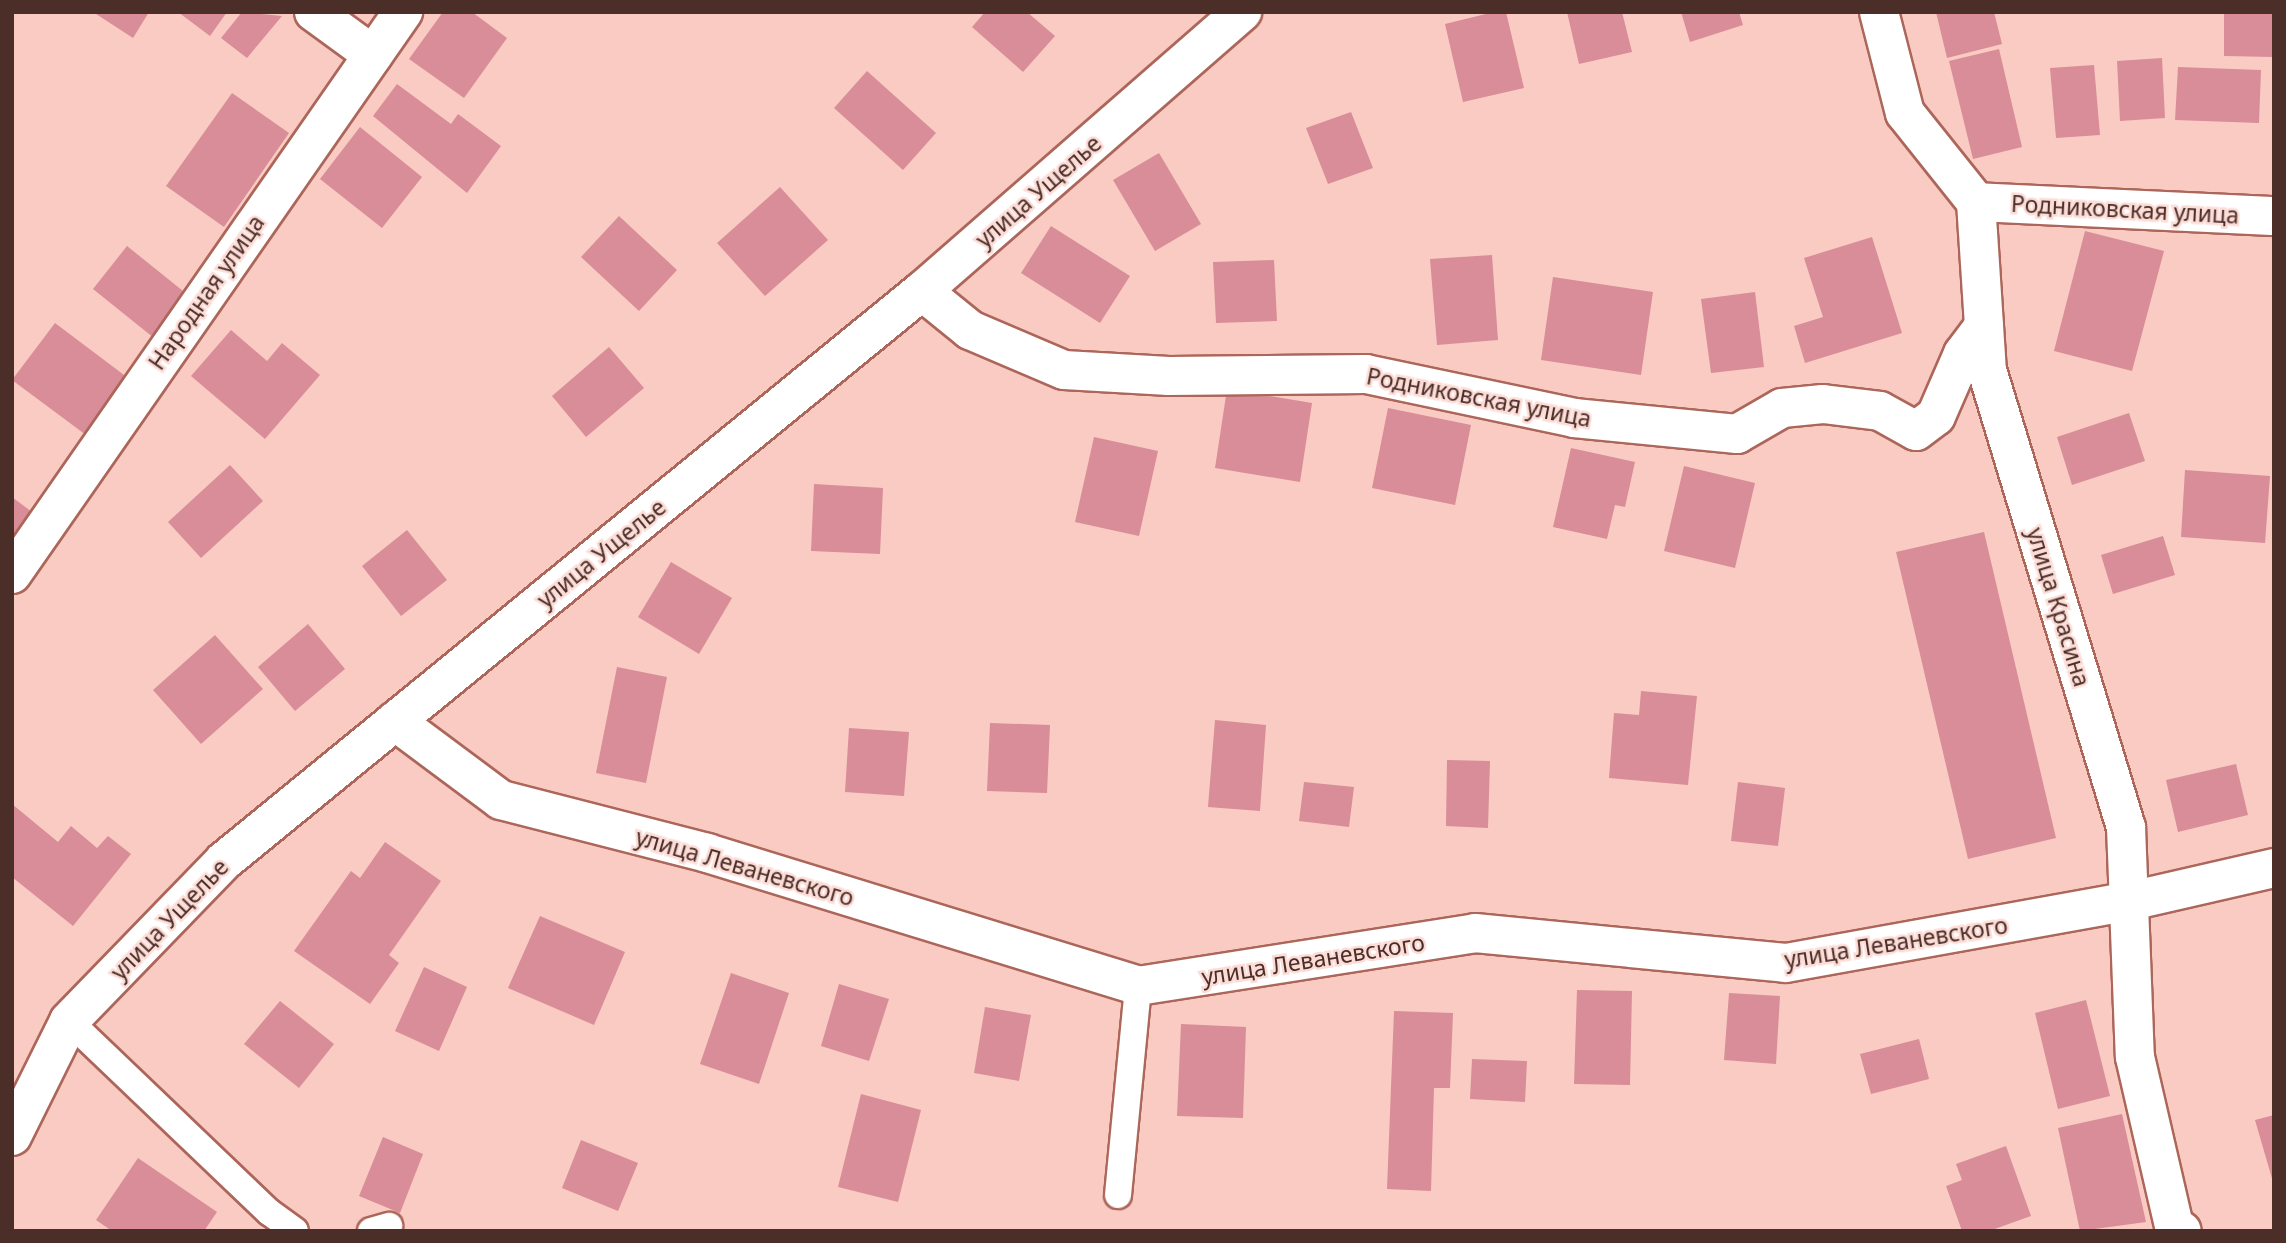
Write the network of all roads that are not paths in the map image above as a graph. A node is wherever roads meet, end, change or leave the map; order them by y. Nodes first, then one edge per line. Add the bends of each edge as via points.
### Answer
1 (314, 12) edge
2 (403, 12) edge
3 (1241, 12) edge
4 (1879, 12) edge
5 (373, 55) junction
6 (1976, 202) junction
7 (2274, 216) edge
8 (922, 291) junction
9 (1984, 326) junction
10 (12, 574) edge
11 (395, 721) junction
12 (2274, 868) edge
13 (2126, 902) junction
14 (1138, 986) junction
15 (69, 1021) junction
16 (12, 1136) edge
17 (1118, 1195) dead end
18 (2178, 1228) edge
19 (295, 1231) edge

1 - 5 street
2 - 5 street, Народная улица
3 - 8 street, улица Ущелье
4 - 6 street via 1905,113
5 - 10 street, Народная улица
6 - 7 street, Родниковская улица
6 - 9 street, улица Красина
8 - 9 street, Родниковская улица via 970,330 1064,370 1169,376 1366,374 1574,418 1737,435 1782,408 1823,404 1880,411 1916,431 1936,416 1963,354
8 - 11 street, улица Ущелье
9 - 13 street, улица Красина via 1987,370 2126,827
11 - 14 street, улица Леваневского via 500,800 708,853
11 - 15 street, улица Ущелье via 224,861
12 - 13 street, улица Леваневского
13 - 14 street, улица Леваневского via 1786,963 1475,933
13 - 18 street, улица Красина via 2135,1057
14 - 17 lane
15 - 16 street, улица Ущелье
15 - 19 lane via 269,1212

